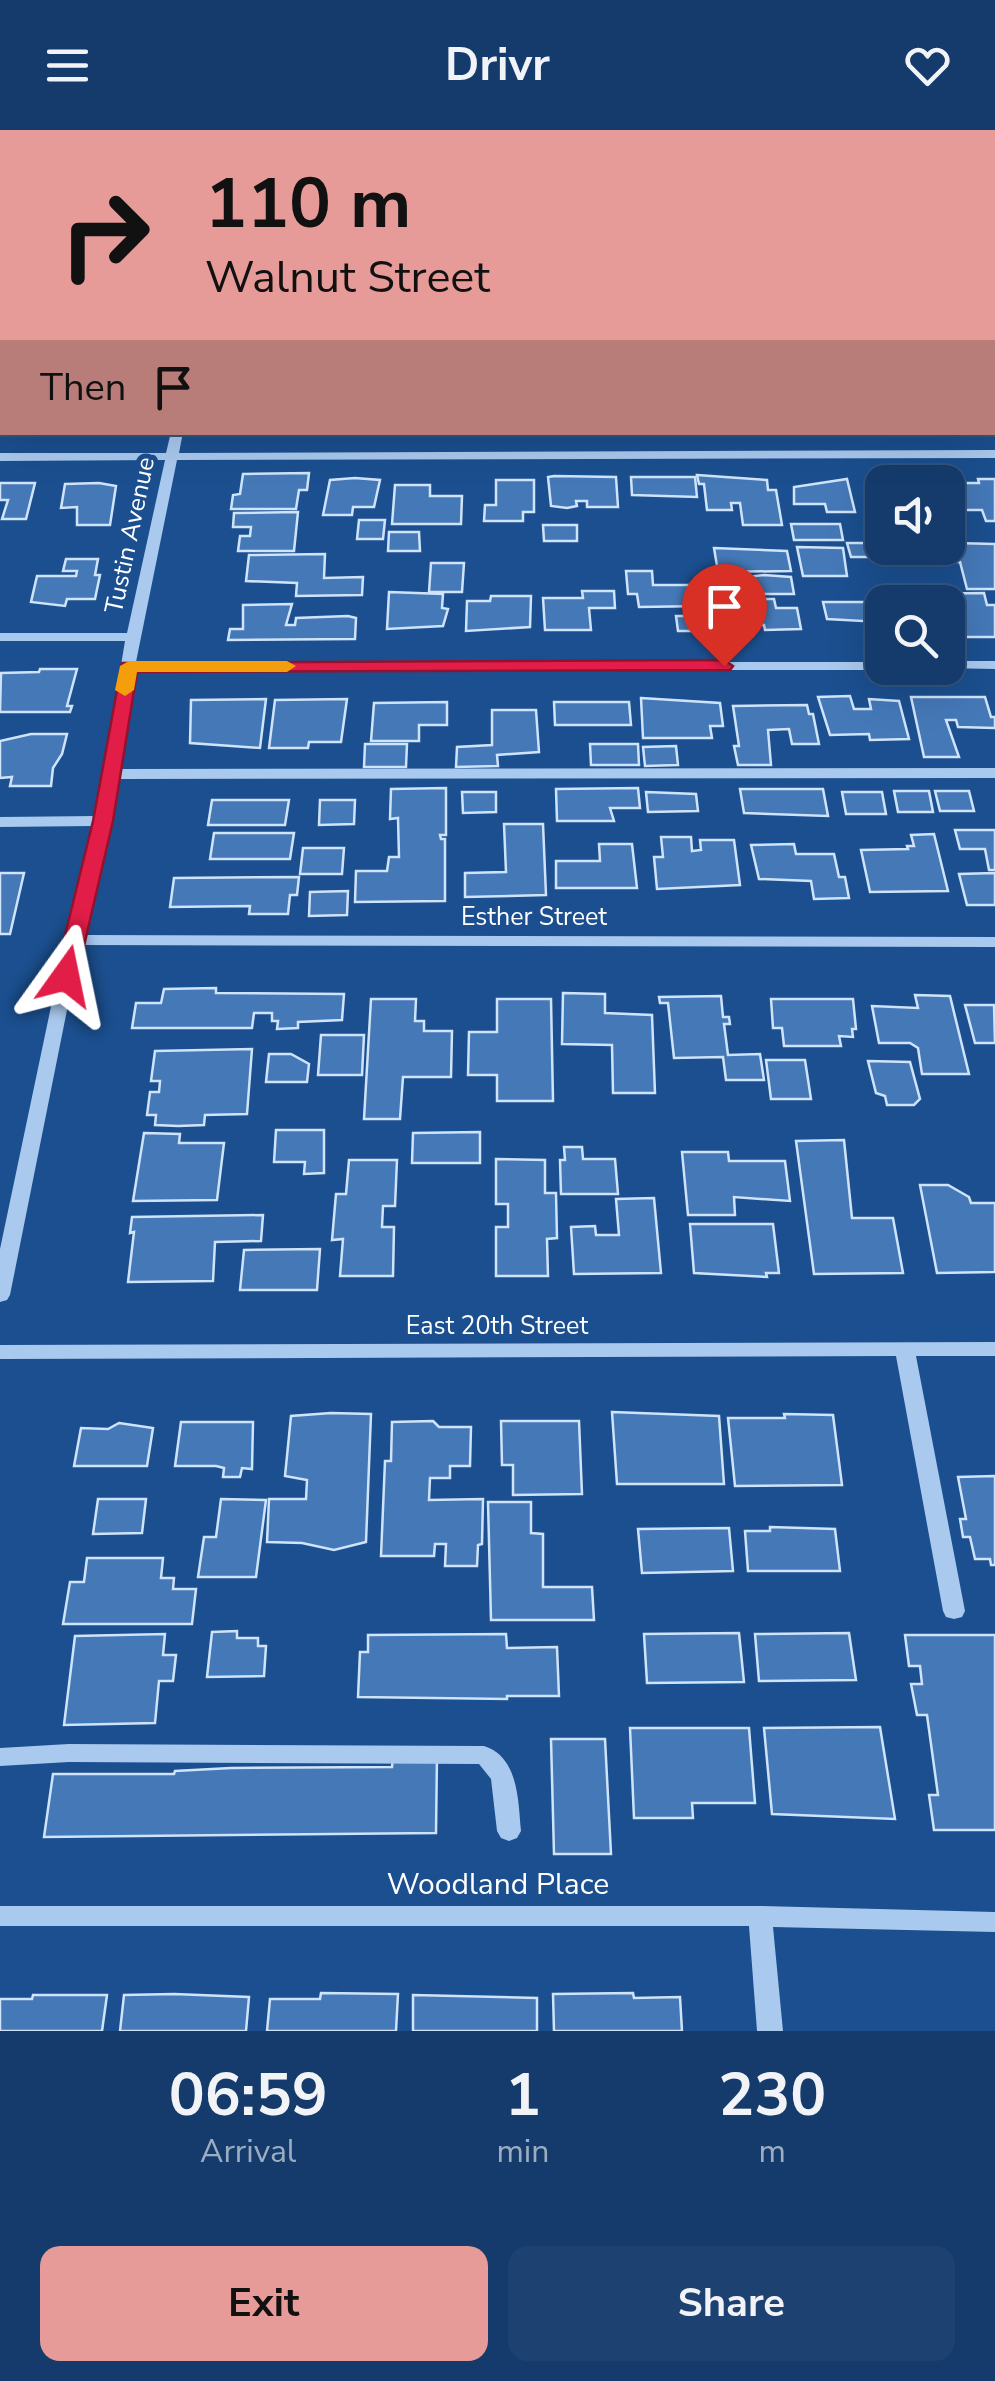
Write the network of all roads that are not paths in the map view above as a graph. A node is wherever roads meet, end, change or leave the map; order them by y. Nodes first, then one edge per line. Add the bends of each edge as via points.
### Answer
1 (176, 435) edge
2 (995, 454) edge
3 (172, 456) junction
4 (0, 457) edge
5 (133, 636) junction
6 (0, 637) edge
7 (129, 666) junction
8 (865, 666) edge
9 (965, 666) edge
10 (995, 666) edge
11 (995, 773) edge
12 (111, 774) junction
13 (103, 821) junction
14 (0, 822) edge
15 (73, 940) junction
16 (995, 942) edge
17 (0, 1295) edge
18 (905, 1349) junction
19 (995, 1349) edge
20 (0, 1352) edge
21 (954, 1611) dead end
22 (0, 1757) edge
23 (509, 1831) dead end
24 (0, 1916) edge
25 (760, 1916) junction
26 (995, 1922) edge
27 (770, 2031) edge

1 - 3 street, Tustin Avenue
2 - 3 street
3 - 4 street
3 - 5 street, Tustin Avenue
5 - 6 street
5 - 7 street, Tustin Avenue
7 - 8 street
7 - 12 street, Tustin Avenue
9 - 10 street
11 - 12 street
12 - 13 street, Tustin Avenue
13 - 14 street
13 - 15 street, Tustin Avenue
15 - 16 street, Esther Street
15 - 17 street, Tustin Avenue
18 - 19 street, East 20th Street
18 - 20 street, East 20th Street
18 - 21 street
22 - 23 street via 484,1755 504,1777
24 - 25 street, Woodland Place
25 - 26 street, Woodland Place
25 - 27 street

